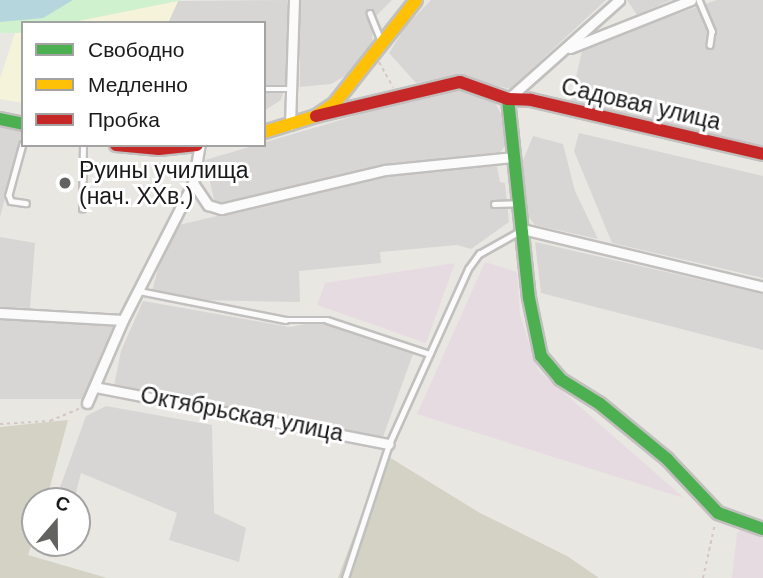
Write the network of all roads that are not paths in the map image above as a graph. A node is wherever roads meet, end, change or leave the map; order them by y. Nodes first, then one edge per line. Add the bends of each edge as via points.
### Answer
1 (294, 0) edge
2 (416, 0) edge
3 (619, 0) edge
4 (691, 0) edge
5 (699, 0) edge
6 (370, 13) dead end
7 (710, 45) dead end
8 (381, 47) junction
9 (562, 51) junction
10 (266, 89) edge
11 (293, 89) junction
12 (508, 99) junction
13 (316, 117) junction
14 (0, 119) edge
15 (21, 124) edge
16 (290, 125) junction
17 (266, 131) edge
18 (22, 147) edge
19 (83, 147) edge
20 (198, 147) edge
21 (763, 154) edge
22 (514, 157) junction
23 (193, 183) junction
24 (519, 202) junction
25 (26, 203) dead end
26 (494, 204) dead end
27 (82, 209) dead end
28 (522, 229) junction
29 (763, 287) edge
30 (138, 291) junction
31 (0, 313) edge
32 (123, 320) junction
33 (430, 354) junction
34 (95, 387) junction
35 (88, 403) road end
36 (389, 444) junction
37 (763, 529) edge
38 (345, 578) edge

1 - 11 street
2 - 8 street
3 - 9 street
4 - 9 street
5 - 7 lane via 712,31
6 - 8 lane
8 - 13 street via 334,104
9 - 12 street
10 - 11 lane
11 - 16 street
12 - 13 street, Садовая улица via 460,82
12 - 21 street, Садовая улица via 531,100
12 - 22 street
13 - 16 street, Садовая улица
14 - 15 street
16 - 17 street, Садовая улица
18 - 25 lane via 9,195 11,201
19 - 27 lane
20 - 23 street
22 - 23 street via 385,170 221,209 208,205
22 - 24 street
23 - 30 street
24 - 26 lane
24 - 28 street
28 - 29 street
28 - 33 lane via 479,254
28 - 37 street via 535,335 550,369 652,445 718,513
30 - 32 street
30 - 33 lane via 285,320 327,320
31 - 32 street
32 - 34 street
33 - 36 lane
34 - 35 street
34 - 36 street, Октябрьская улица
36 - 38 lane

